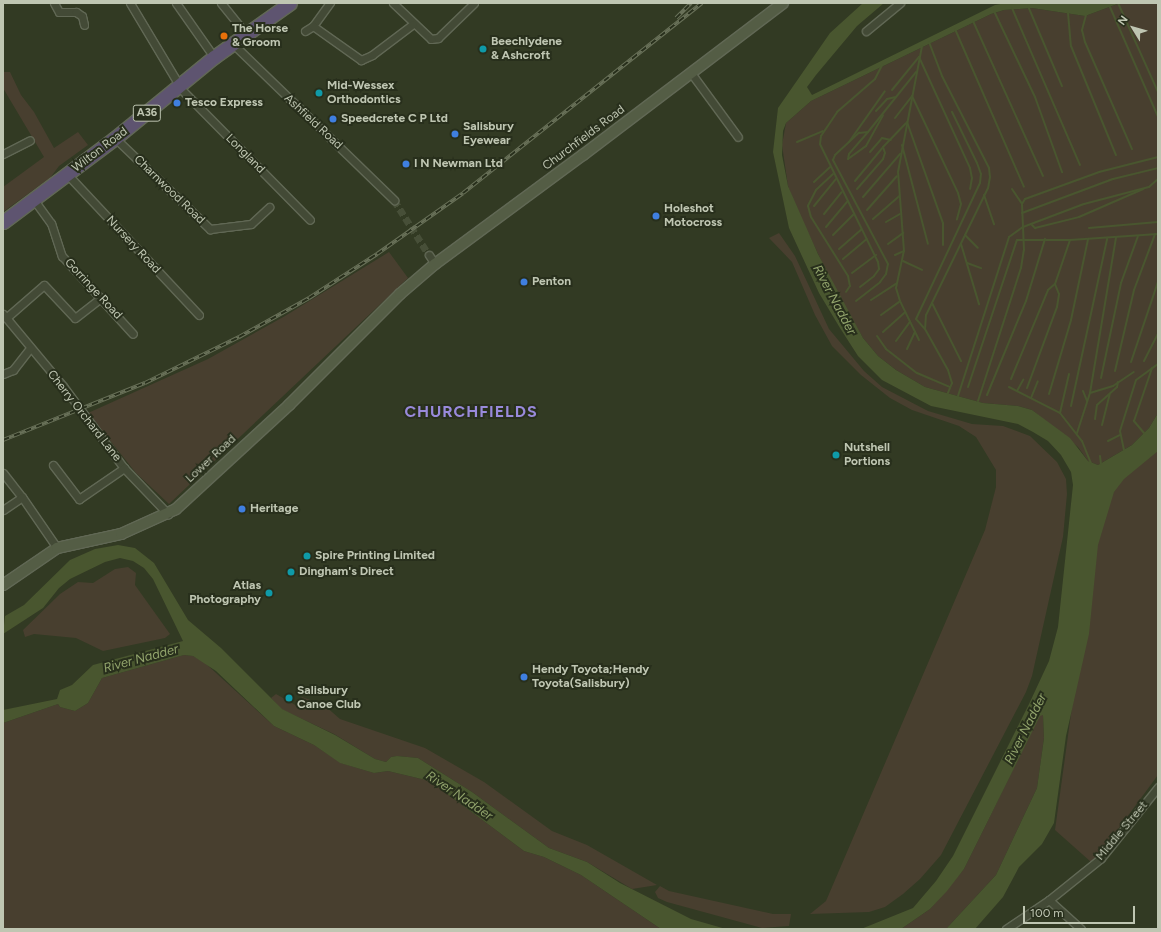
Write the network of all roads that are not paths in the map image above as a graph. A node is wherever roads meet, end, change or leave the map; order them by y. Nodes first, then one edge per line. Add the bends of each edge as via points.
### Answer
1 (54, 3) edge
2 (130, 3) edge
3 (176, 3) edge
4 (222, 3) edge
5 (290, 3) edge
6 (330, 3) edge
7 (393, 3) edge
8 (474, 3) edge
9 (783, 3) edge
10 (900, 3) edge
11 (414, 24) junction
12 (84, 25) dead end
13 (313, 26) junction
14 (305, 31) dead end
15 (866, 31) dead end
16 (246, 34) junction
17 (232, 43) junction
18 (214, 57) junction
19 (690, 73) junction
20 (180, 86) junction
21 (738, 137) dead end
22 (115, 138) junction
23 (30, 140) dead end
24 (3, 154) edge
25 (67, 174) junction
26 (34, 200) junction
27 (394, 200) tunnel mouth
28 (269, 208) dead end
29 (310, 220) dead end
30 (3, 222) edge
31 (400, 294) joint
32 (101, 298) junction
33 (199, 315) dead end
34 (5, 316) edge
35 (134, 334) dead end
36 (30, 348) junction
37 (3, 374) edge
38 (53, 465) dead end
39 (124, 468) junction
40 (3, 473) edge
41 (22, 497) junction
42 (3, 510) edge
43 (168, 514) junction
44 (57, 548) junction
45 (3, 585) edge
46 (1158, 787) edge
47 (1049, 900) junction
48 (1006, 929) edge
49 (1081, 929) edge

1 - 12 street via 59,12 76,12 82,16
2 - 20 street, Longland
3 - 18 street
4 - 16 street
5 - 16 highway, Wilton Road / A36
6 - 13 street
7 - 11 street
8 - 11 street via 438,38 431,39
9 - 19 street, Churchfields Road
10 - 15 street
11 - 13 street via 372,55 360,60
13 - 14 street
16 - 17 highway, Wilton Road / A36
17 - 18 highway, Wilton Road / A36
17 - 27 street, Ashfield Road
18 - 20 highway, Wilton Road / A36
19 - 21 street
19 - 31 street, Churchfields Road via 432,259
20 - 22 highway, Wilton Road / A36
20 - 29 street, Longland
22 - 25 highway, Wilton Road / A36
22 - 28 street, Charnwood Road via 210,229 251,224
23 - 24 street
25 - 26 highway, Wilton Road / A36
25 - 33 street, Nursery Road
26 - 30 highway, Wilton Road / A36
26 - 32 street, Gorringe Road via 51,223 62,256
31 - 43 street, Lower Road via 289,405
32 - 34 street via 75,318 44,285
32 - 35 street, Gorringe Road
34 - 36 street, Cherry Orchard Lane
36 - 37 street via 13,370
36 - 39 street, Cherry Orchard Lane
38 - 39 street via 79,500
39 - 43 street, Cherry Orchard Lane
40 - 41 street
41 - 42 street
41 - 44 street
43 - 44 street, Lower Road via 121,534
44 - 45 street, Lower Road
46 - 47 street, Middle Street via 1101,858
47 - 48 street, Middle Street
47 - 49 street

